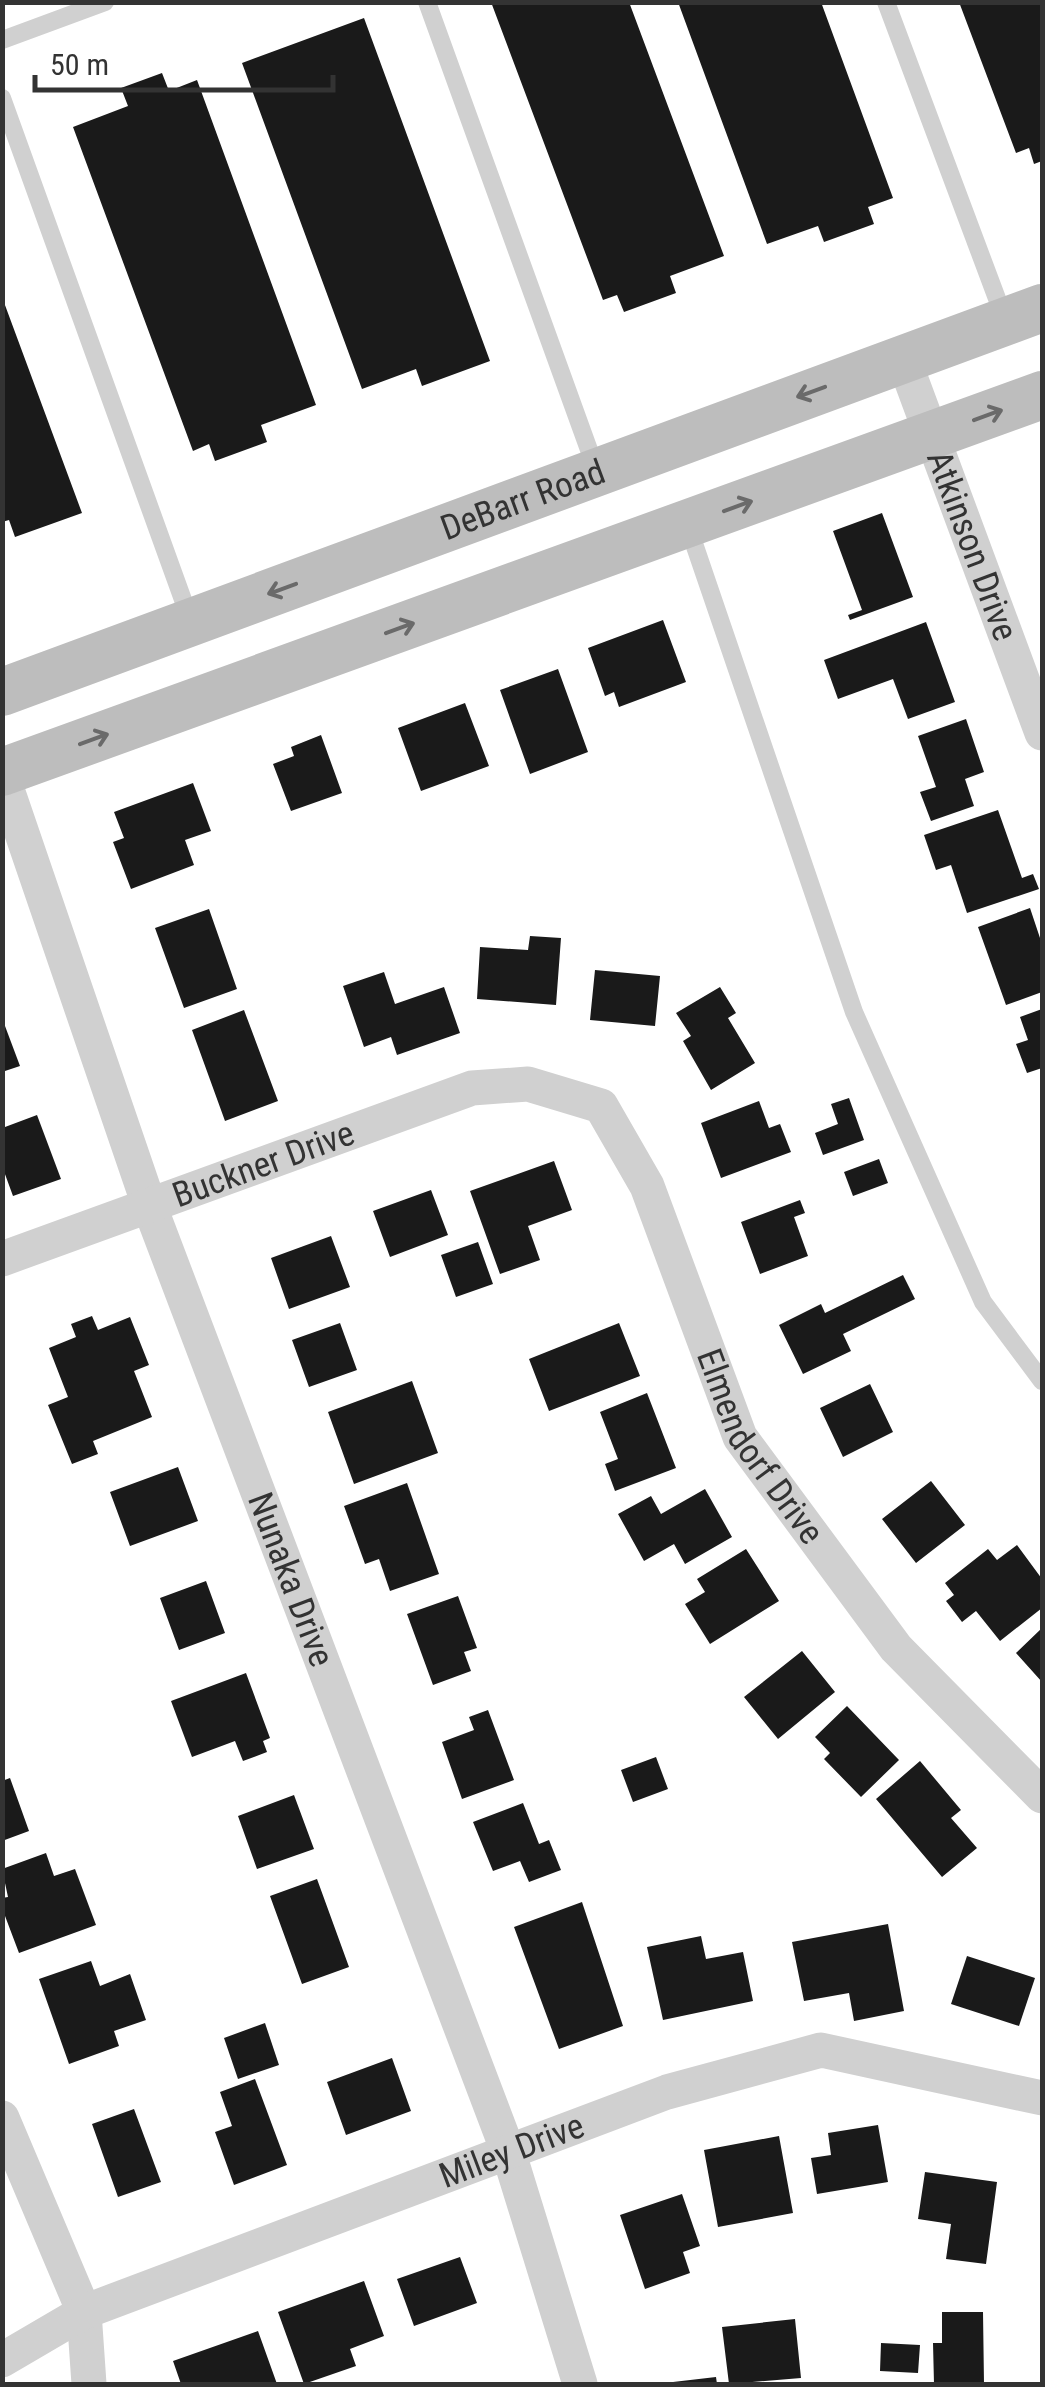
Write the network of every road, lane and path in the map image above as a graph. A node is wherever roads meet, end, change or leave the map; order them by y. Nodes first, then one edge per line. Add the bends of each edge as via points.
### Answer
1 (105, 2) edge
2 (427, 2) edge
3 (886, 2) edge
4 (2, 40) edge
5 (2, 98) edge
6 (1024, 315) edge
7 (902, 358) junction
8 (1042, 395) edge
9 (933, 436) junction
10 (598, 472) junction
11 (687, 524) junction
12 (191, 622) junction
13 (2, 692) edge
14 (1042, 733) edge
15 (2, 774) edge
16 (528, 1084) joint
17 (148, 1202) junction
18 (2, 1259) edge
19 (1042, 1381) edge
20 (1042, 1796) edge
21 (1042, 2098) edge
22 (2, 2118) edge
23 (509, 2154) junction
24 (84, 2312) junction
25 (2, 2360) edge
26 (90, 2384) edge
27 (580, 2384) edge

1 - 4 lane
2 - 10 lane
3 - 6 lane
5 - 12 lane
6 - 7 main road, DeBarr Road
7 - 9 street, Atkinson Drive
7 -> 10 main road, DeBarr Road
9 -> 8 main road
11 -> 9 main road
9 - 14 street, Atkinson Drive
10 -> 12 main road, DeBarr Road
15 -> 11 main road
11 - 19 lane via 854,1012 984,1302
12 - 13 main road, DeBarr Road
15 - 17 street, Nunaka Drive
16 - 17 street, Buckner Drive via 472,1088
16 - 20 street, Elmendorf Drive via 601,1106 647,1186 740,1437 896,1648
17 - 18 street, Buckner Drive
17 - 23 street, Nunaka Drive
21 - 23 street, Miley Drive via 822,2050 667,2092
22 - 24 street
23 - 24 street, Miley Drive
23 - 27 street, Nunaka Drive
24 - 25 street, Miley Drive
24 - 26 street

